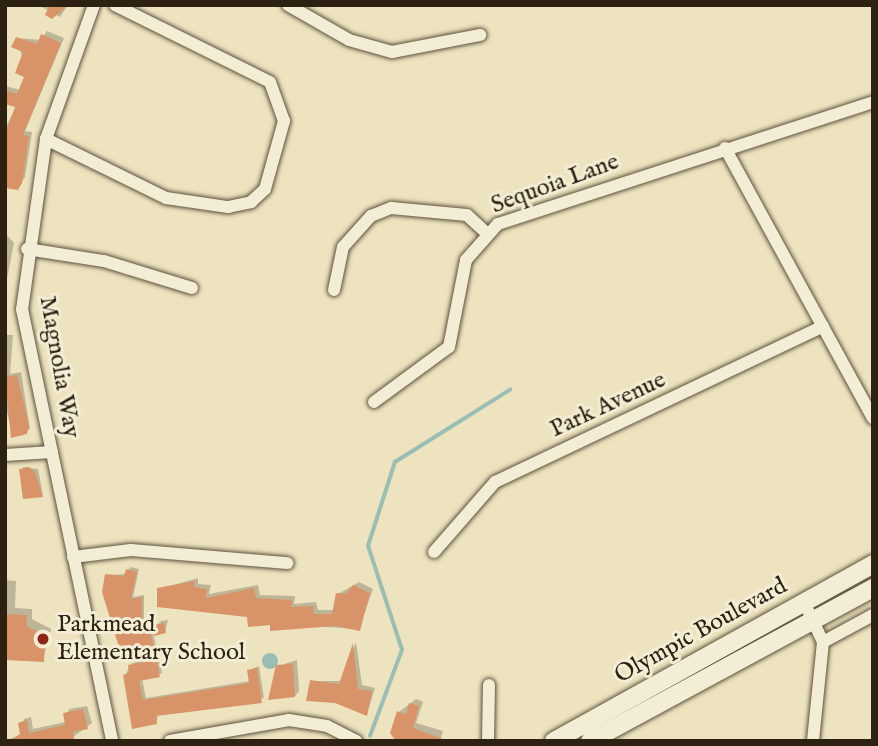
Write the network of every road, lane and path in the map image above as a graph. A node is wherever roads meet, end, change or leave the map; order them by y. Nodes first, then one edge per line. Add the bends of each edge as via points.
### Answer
1 (94, 5) edge
2 (116, 5) edge
3 (288, 5) edge
4 (480, 35) dead end
5 (873, 102) edge
6 (46, 139) junction
7 (725, 148) junction
8 (486, 233) junction
9 (27, 249) junction
10 (192, 288) dead end
11 (334, 290) dead end
12 (823, 326) junction
13 (374, 402) dead end
14 (873, 418) edge
15 (52, 452) junction
16 (5, 455) edge
17 (434, 552) dead end
18 (73, 557) junction
19 (287, 563) dead end
20 (873, 564) edge
21 (873, 588) edge
22 (804, 602) junction
23 (873, 615) edge
24 (814, 619) junction
25 (823, 642) junction
26 (489, 685) dead end
27 (112, 741) edge
28 (170, 741) edge
29 (356, 741) edge
30 (488, 741) edge
31 (554, 741) edge
32 (590, 741) edge
33 (813, 741) edge

1 - 6 street, Magnolia Way
2 - 6 street via 270,82 284,121 265,188 251,202 228,207 166,198
3 - 4 street via 349,40 392,52
5 - 7 street, Sequoia Lane
6 - 9 street, Magnolia Way
7 - 8 street, Sequoia Lane
7 - 12 street
8 - 11 street via 467,215 391,208 371,216 343,247
8 - 13 street, Sequoia Lane via 466,260 449,347
9 - 10 street via 104,261
9 - 15 street, Magnolia Way via 22,309
12 - 14 street
12 - 17 street, Park Avenue via 495,482
15 - 16 street
15 - 18 street, Magnolia Way
18 - 19 street via 131,550
18 - 27 street, Magnolia Way
20 - 22 main road, Olympic Boulevard
21 - 24 main road, Olympic Boulevard
22 - 24 street
22 - 31 main road, Olympic Boulevard
23 - 25 street
24 - 25 street
24 - 32 main road, Olympic Boulevard
25 - 33 street
26 - 30 street
28 - 29 street via 289,720 327,726

